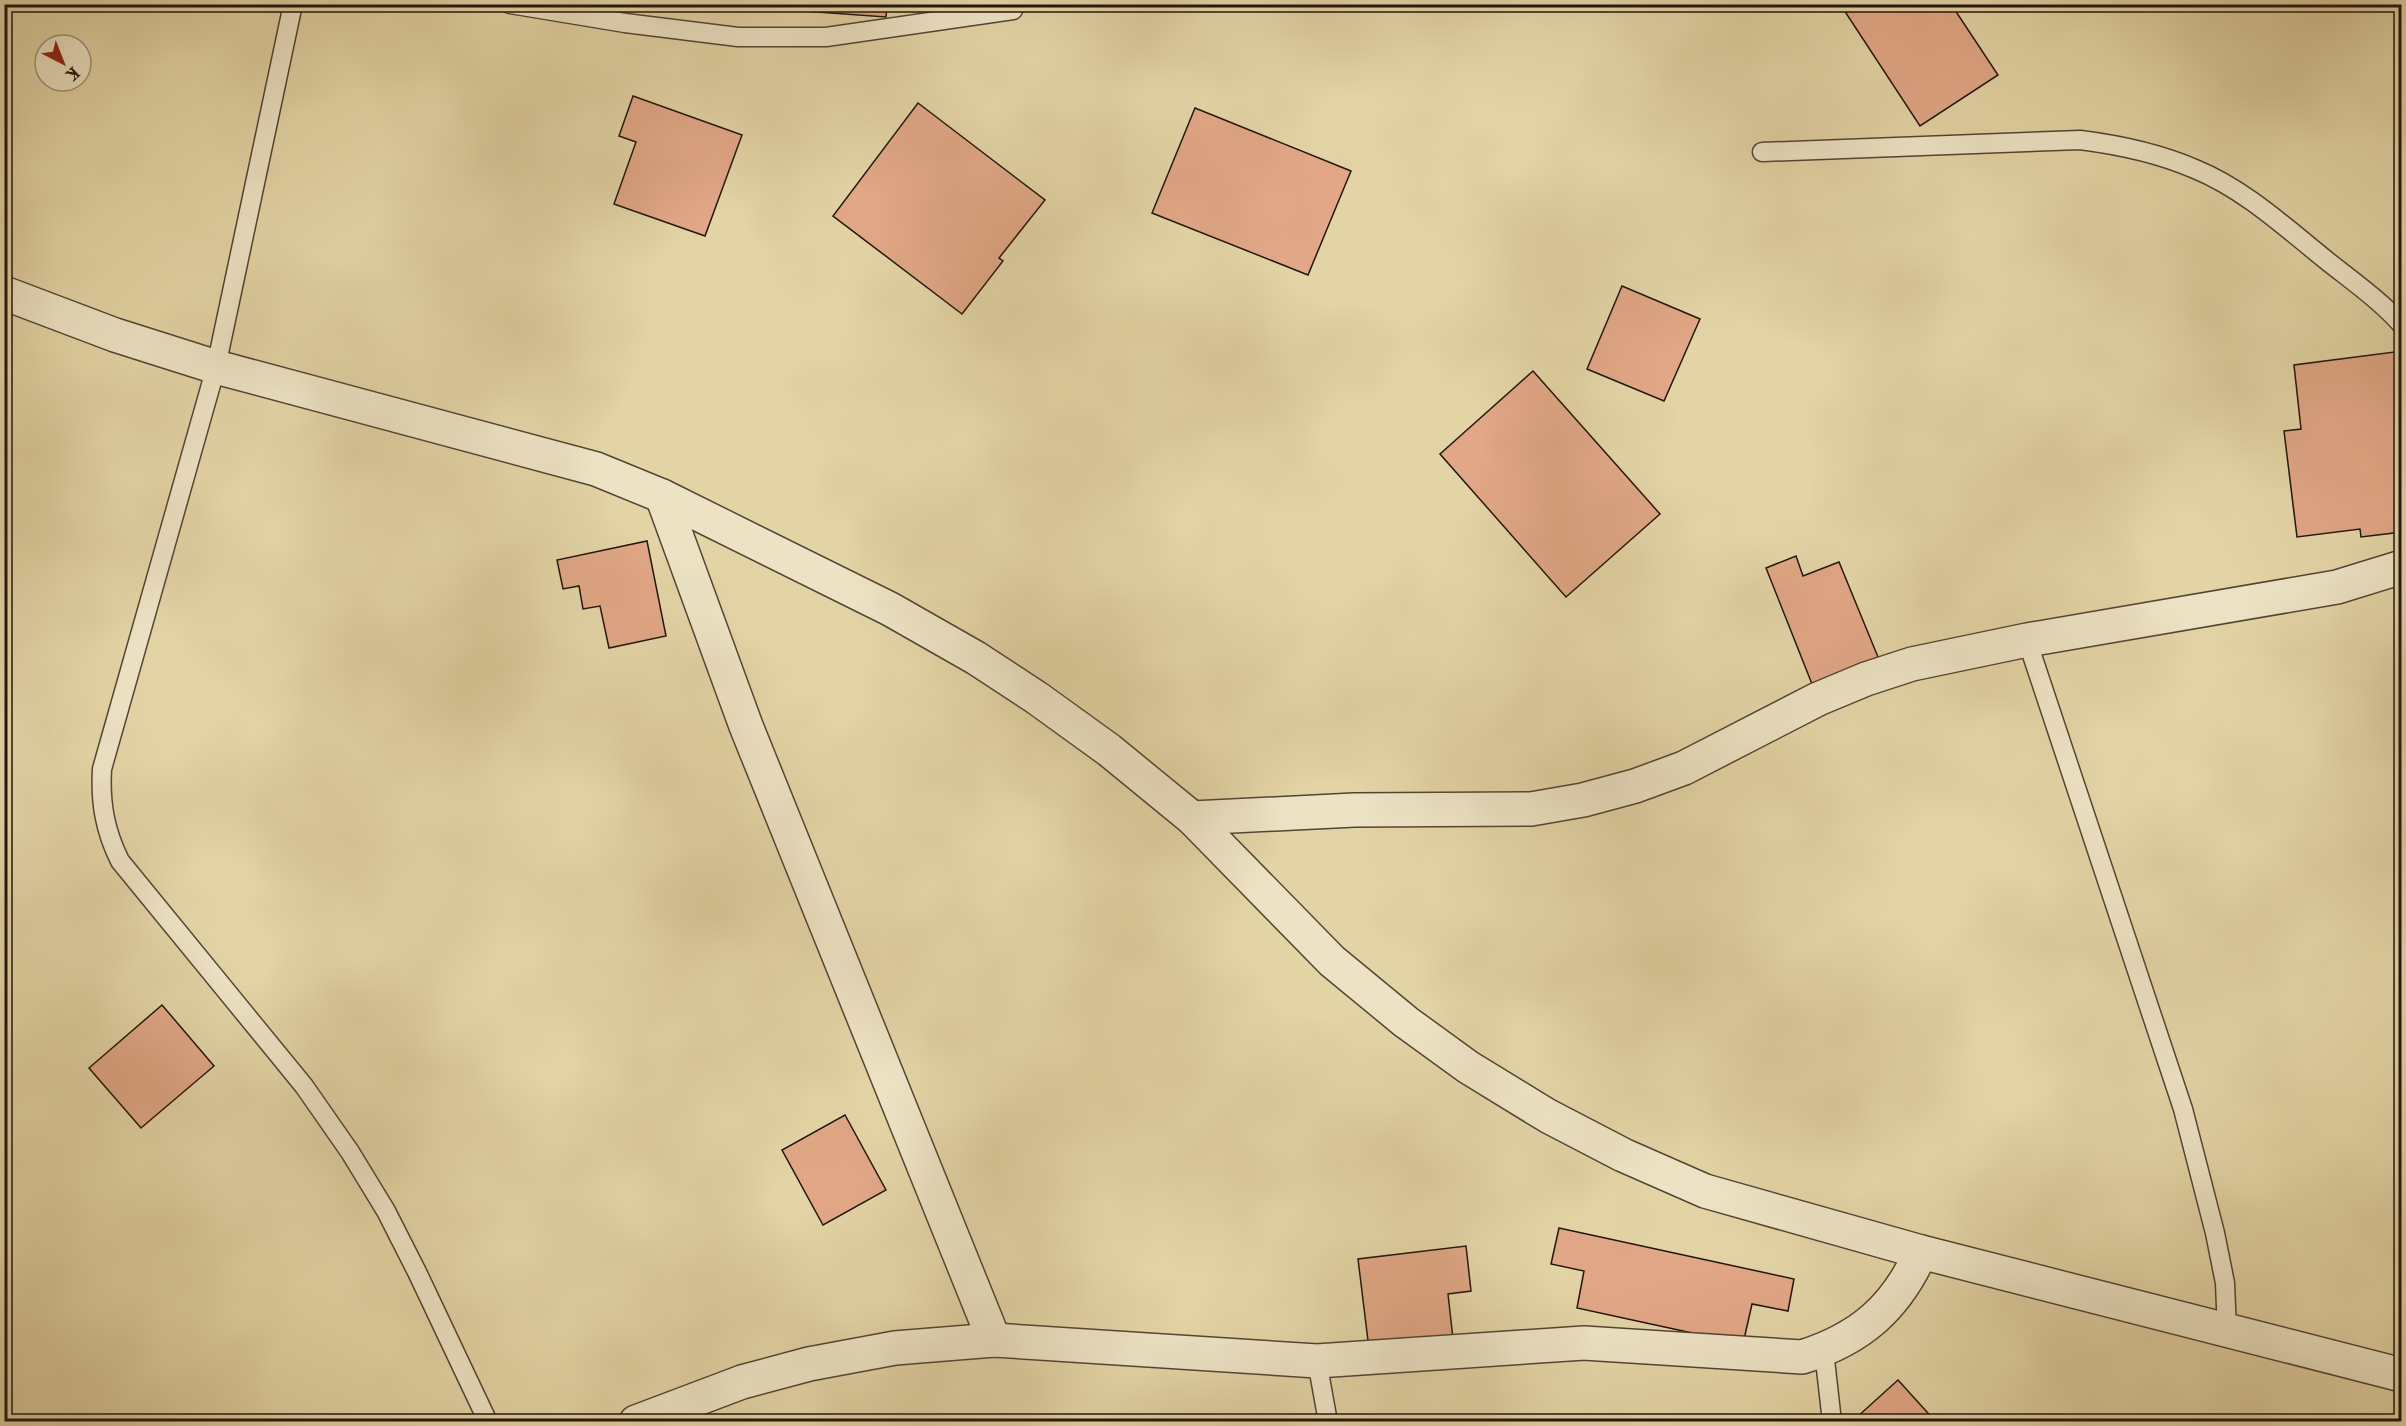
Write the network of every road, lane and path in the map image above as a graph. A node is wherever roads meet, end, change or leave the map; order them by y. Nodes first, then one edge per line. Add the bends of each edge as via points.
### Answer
1 (292, 4) edge
2 (510, 4) edge
3 (1013, 10) dead end
4 (1762, 152) dead end
5 (4, 293) edge
6 (2402, 325) edge
7 (216, 367) junction
8 (662, 496) junction
9 (2402, 567) edge
10 (2027, 640) junction
11 (1192, 819) junction
12 (1921, 1252) junction
13 (2227, 1330) junction
14 (994, 1340) junction
15 (1824, 1351) junction
16 (1317, 1361) junction
17 (2402, 1375) edge
18 (488, 1422) edge
19 (636, 1422) edge
20 (1328, 1422) edge
21 (1833, 1422) edge

1 - 7 lane
2 - 3 lane via 738,37 826,37
4 - 6 lane via 2080,140 2157,154 2234,189
5 - 7 street via 115,335
7 - 8 street via 596,469
7 - 18 lane via 102,769 104,821 115,851 133,879 304,1086 350,1152 386,1211
8 - 11 street via 890,609 976,658 1109,750
8 - 14 street via 746,726
9 - 10 street via 2337,587
10 - 11 street via 1912,664 1866,679 1818,699 1684,768 1583,800 1531,809 1354,810
10 - 13 lane via 2183,1109 2225,1283
11 - 12 street via 1332,961 1468,1067 1548,1116 1705,1191
12 - 13 street
12 - 15 street via 1908,1280 1886,1310
13 - 17 street
14 - 16 street
14 - 19 street via 895,1348 809,1364 742,1382
15 - 16 street via 1802,1357 1584,1343
15 - 21 lane
16 - 20 lane

